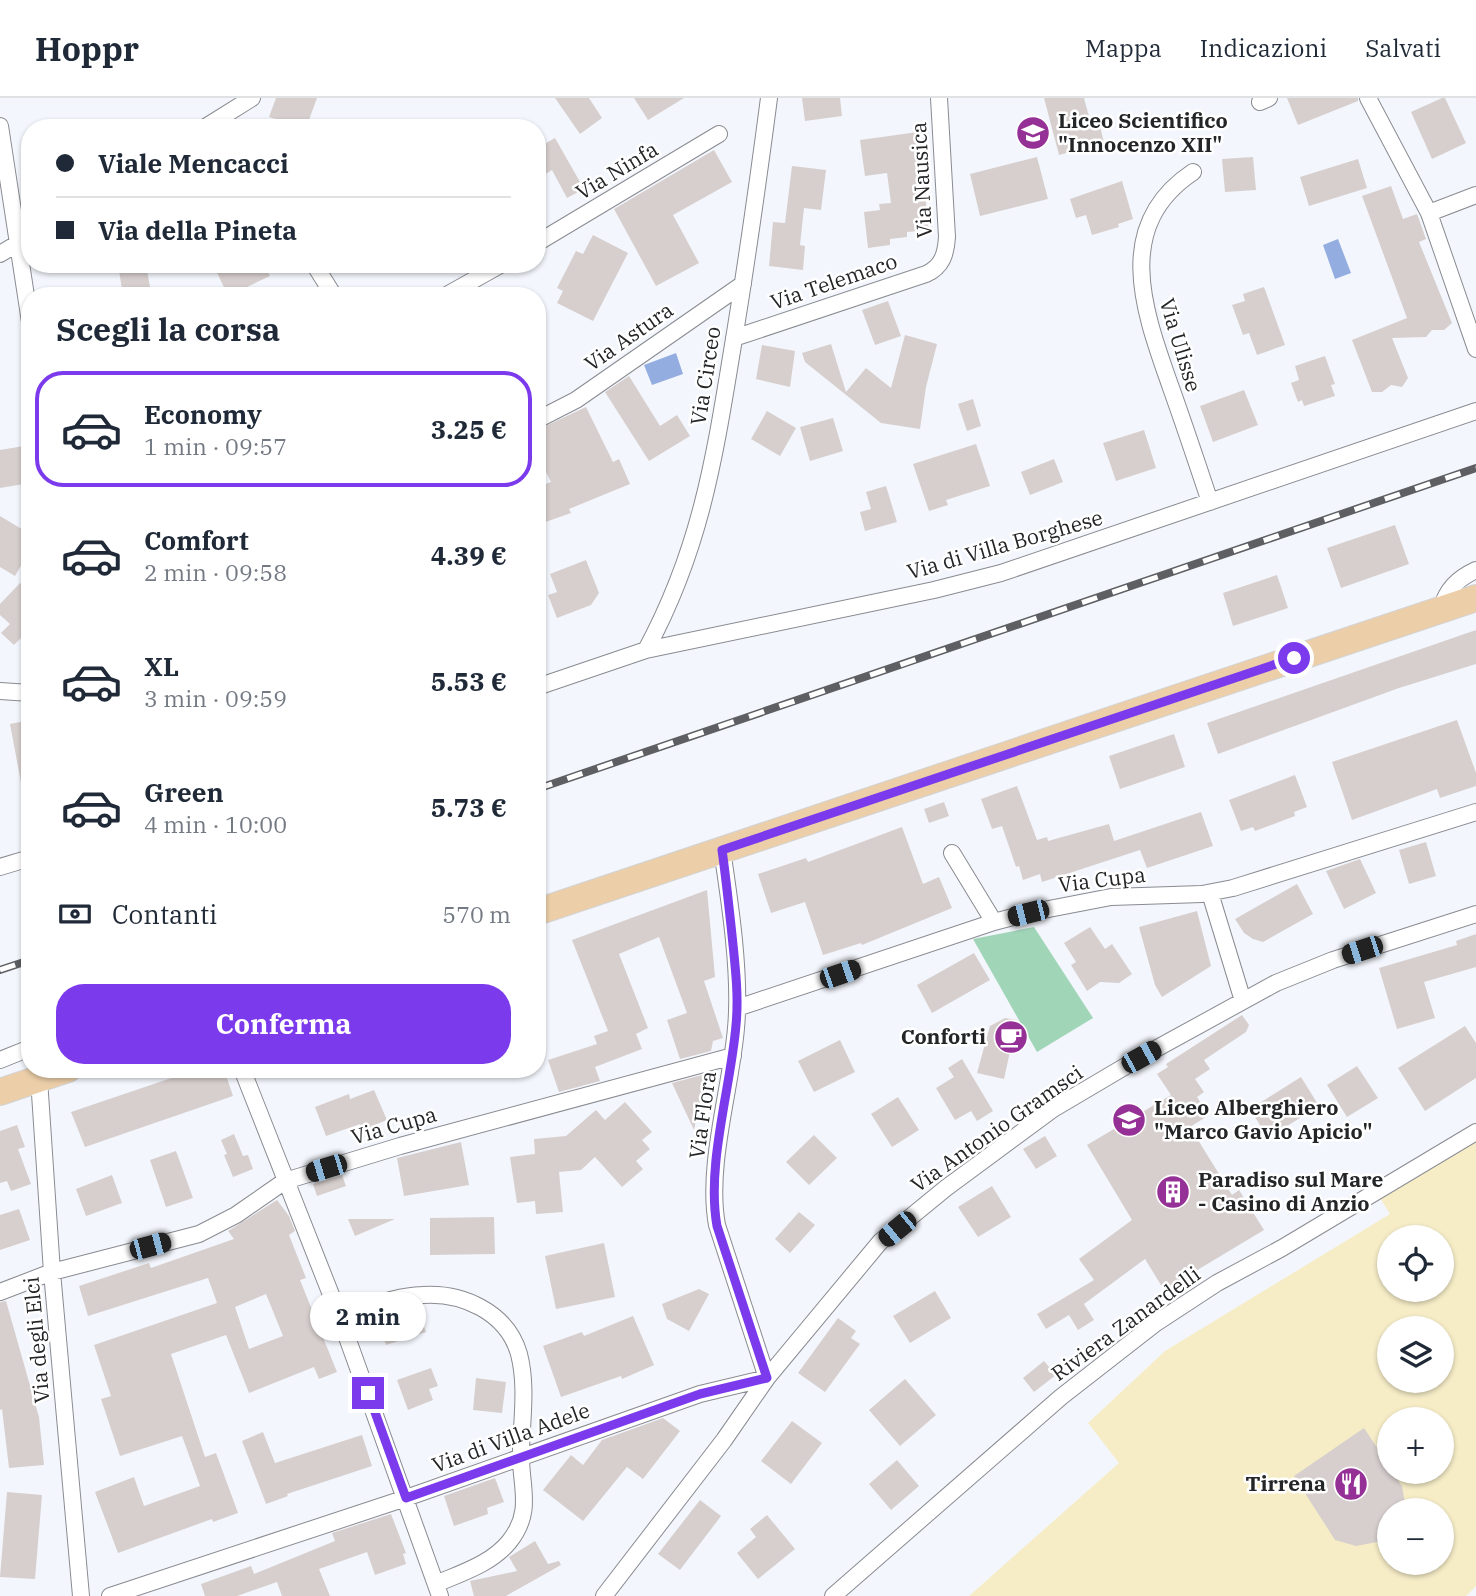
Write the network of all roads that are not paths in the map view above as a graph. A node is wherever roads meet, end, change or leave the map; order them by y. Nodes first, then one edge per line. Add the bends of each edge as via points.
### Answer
1 (252, 98) edge
2 (769, 98) edge
3 (939, 98) edge
4 (1368, 98) edge
5 (228, 119) edge
6 (0, 126) edge
7 (719, 134) dead end
8 (1193, 172) dead end
9 (1476, 195) edge
10 (1429, 213) junction
11 (21, 225) edge
12 (546, 238) edge
13 (21, 241) edge
14 (0, 254) edge
15 (943, 260) joint
16 (486, 273) edge
17 (743, 284) junction
18 (461, 287) edge
19 (734, 338) junction
20 (1476, 349) edge
21 (1476, 411) edge
22 (546, 415) edge
23 (1210, 502) junction
24 (1476, 570) edge
25 (1476, 598) edge
26 (1441, 609) junction
27 (646, 650) junction
28 (546, 684) edge
29 (0, 691) edge
30 (21, 692) edge
31 (1476, 812) edge
32 (722, 850) junction
33 (952, 853) dead end
34 (21, 861) edge
35 (0, 867) edge
36 (1210, 893) junction
37 (546, 909) edge
38 (1476, 914) edge
39 (994, 922) junction
40 (1243, 1001) junction
41 (737, 1008) junction
42 (21, 1052) edge
43 (733, 1056) junction
44 (0, 1060) edge
45 (41, 1078) edge
46 (245, 1078) edge
47 (38, 1079) junction
48 (0, 1092) edge
49 (1476, 1132) edge
50 (285, 1181) junction
51 (52, 1272) junction
52 (0, 1292) edge
53 (339, 1315) junction
54 (767, 1378) junction
55 (520, 1456) junction
56 (406, 1498) junction
57 (438, 1590) edge
58 (81, 1596) edge
59 (110, 1596) edge
60 (604, 1596) edge
61 (833, 1596) edge

1 - 5 street
2 - 17 street, Via Circeo
3 - 15 street, Via Nausica via 947,237
4 - 10 street
6 - 11 street
7 - 12 street, Via Ninfa
8 - 23 street, Via Ulisse via 1166,195 1150,220 1142,250 1141,286 1150,328
9 - 10 street
10 - 20 street
13 - 14 street
15 - 19 street, Via Telemaco via 926,274
16 - 18 street
17 - 19 street, Via Circeo
17 - 22 street, Via Astura via 576,400
19 - 27 street, Via Circeo via 698,527 676,590
21 - 23 street, Via di Villa Borghese
23 - 27 street, Via di Villa Borghese via 968,582
24 - 26 street via 1450,587
25 - 26 main road
26 - 32 main road
27 - 28 street, Via di Villa Borghese
29 - 30 street
31 - 36 street, Via Cupa
32 - 37 main road
32 - 41 street, Via Flora
33 - 39 street
34 - 35 street
36 - 39 street, Via Cupa via 1103,898
36 - 40 street
38 - 40 street, Via Antonio Gramsci via 1319,965
39 - 41 street, Via Cupa
40 - 54 street, Via Antonio Gramsci via 1053,1110 946,1188 880,1242
41 - 43 street, Via Flora
42 - 44 street
43 - 50 street, Via Cupa
43 - 54 street, Via Flora via 713,1205
45 - 47 main road
46 - 50 street
47 - 48 main road
47 - 51 street, Via degli Elci
49 - 61 street, Riviera Zanardelli via 1156,1322 1061,1397
50 - 51 street, Via Cupa via 199,1234
50 - 53 street
51 - 52 street, Via Cupa
51 - 58 street, Via degli Elci
53 - 55 street via 422,1295 458,1298 496,1318 514,1342 520,1362
53 - 56 street
54 - 55 street, Via di Villa Adele via 700,1394
54 - 60 street, Via Antonio Gramsci
55 - 56 street, Via di Villa Adele
55 - 57 street via 523,1510 517,1529 485,1562
56 - 57 street
56 - 59 street, Via di Villa Adele

